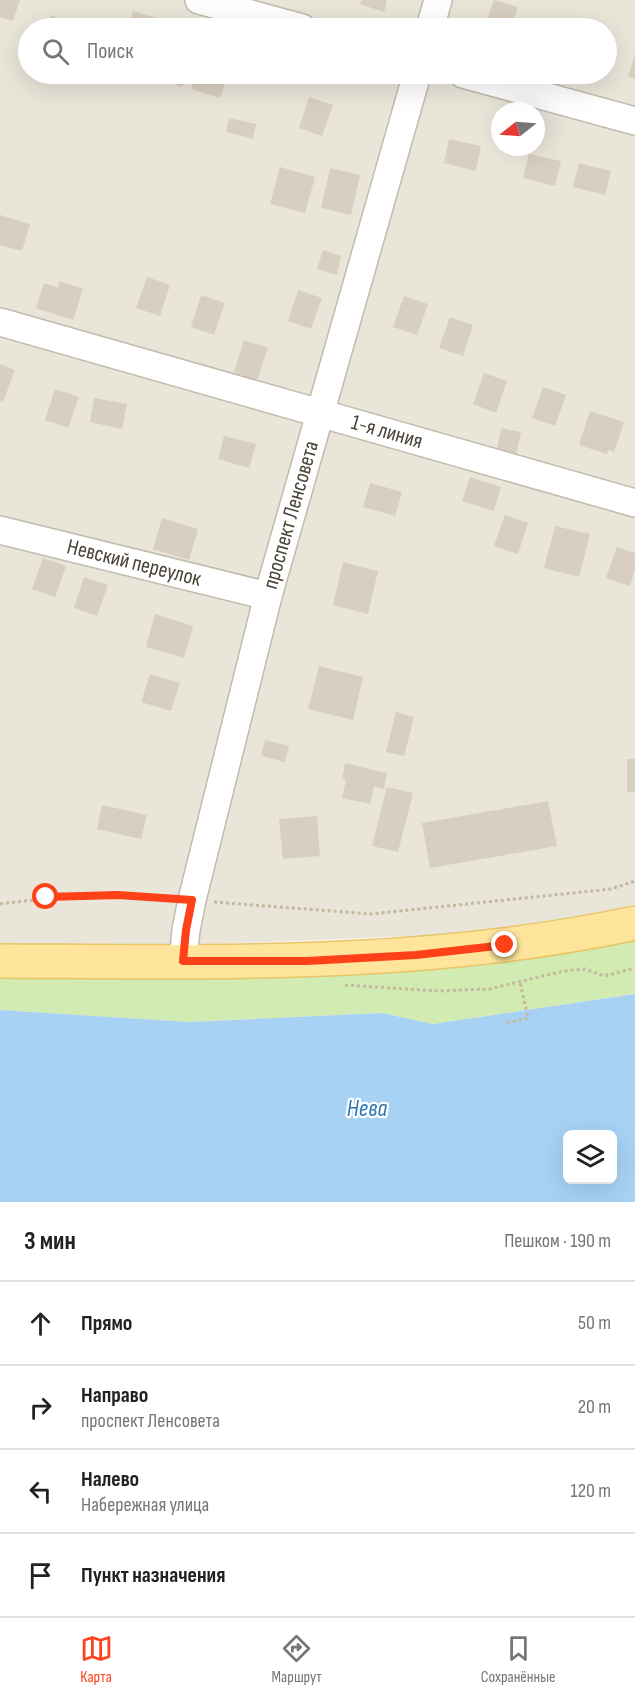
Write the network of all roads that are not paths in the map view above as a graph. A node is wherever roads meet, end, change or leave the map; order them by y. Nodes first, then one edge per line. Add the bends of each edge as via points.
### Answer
1 (199, 0) edge
2 (438, 0) edge
3 (265, 18) edge
4 (433, 18) edge
5 (414, 84) edge
6 (500, 84) edge
7 (635, 121) edge
8 (0, 322) edge
9 (320, 413) junction
10 (635, 503) edge
11 (0, 530) edge
12 (268, 596) junction
13 (635, 923) edge
14 (183, 961) junction
15 (0, 962) edge

1 - 3 street
2 - 4 street
5 - 9 street, проспект Ленсовета
6 - 7 street
8 - 9 street, 1-я линия
9 - 10 street, 1-я линия
9 - 12 street, проспект Ленсовета
11 - 12 street, Невский переулок
12 - 14 street, проспект Ленсовета via 192,900
13 - 14 main road via 416,955 307,961
14 - 15 main road

